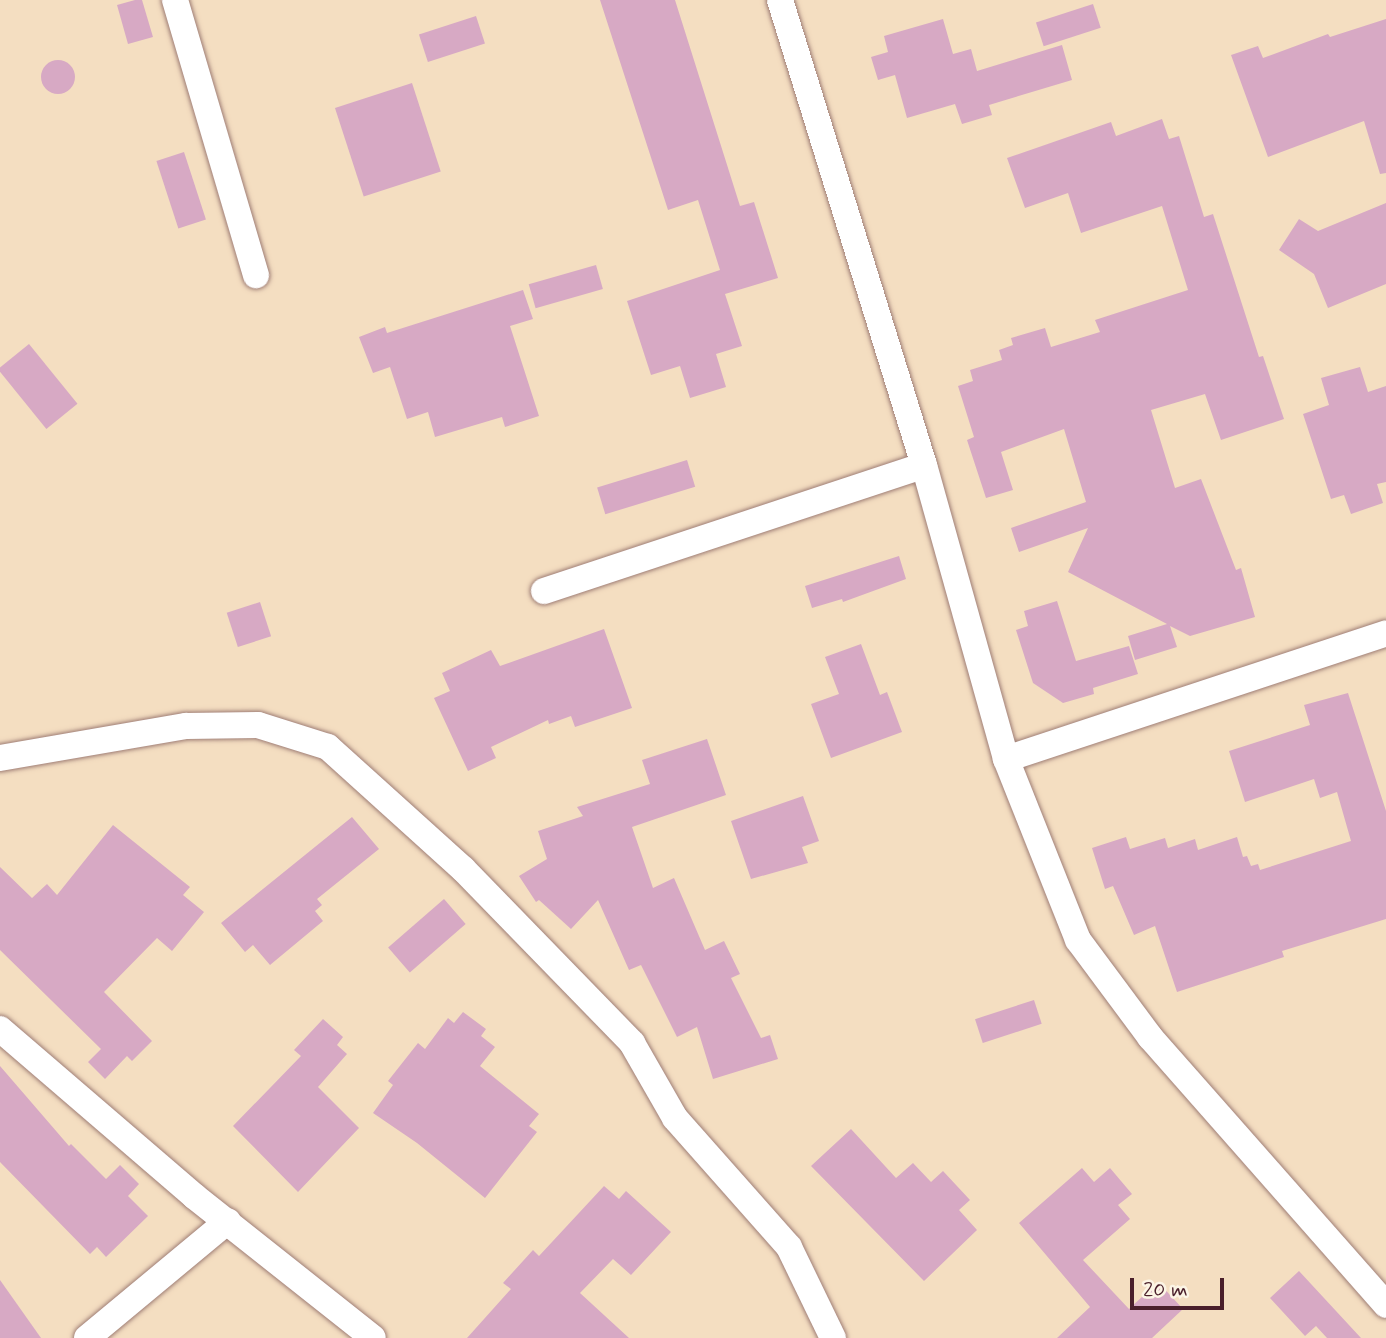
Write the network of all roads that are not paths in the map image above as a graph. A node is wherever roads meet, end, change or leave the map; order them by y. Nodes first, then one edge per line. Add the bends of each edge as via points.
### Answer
1 (175, 0) edge
2 (780, 0) edge
3 (256, 275) dead end
4 (924, 465) junction
5 (544, 591) dead end
6 (1386, 633) edge
7 (0, 758) edge
8 (1006, 759) junction
9 (0, 1029) edge
10 (229, 1222) junction
11 (1386, 1305) edge
12 (87, 1338) edge
13 (373, 1338) edge
14 (833, 1338) edge

1 - 3 street
2 - 4 street
4 - 5 street
4 - 8 street
6 - 8 street
7 - 14 street via 186,726 258,725 328,747 463,869 632,1043 675,1118 789,1247
8 - 11 street via 1078,940 1150,1037
9 - 10 street
10 - 12 street
10 - 13 street

